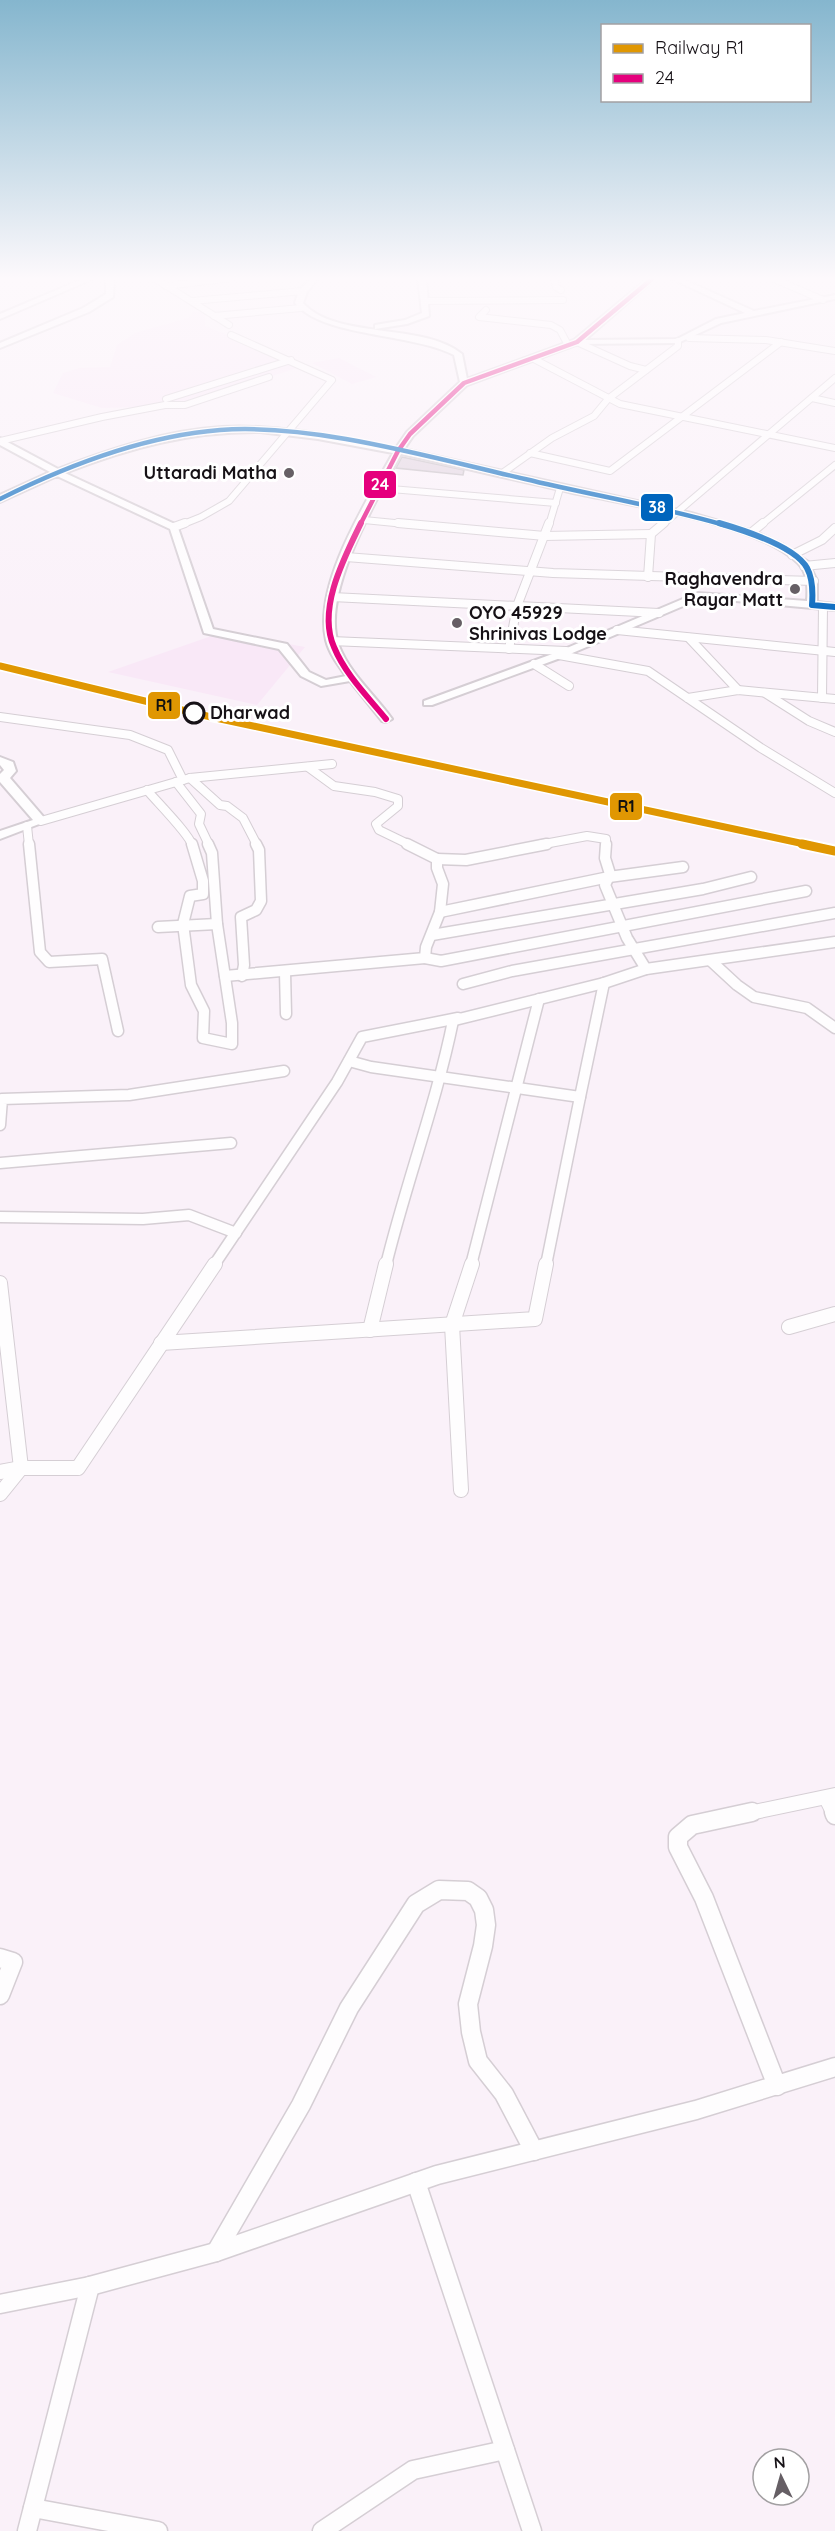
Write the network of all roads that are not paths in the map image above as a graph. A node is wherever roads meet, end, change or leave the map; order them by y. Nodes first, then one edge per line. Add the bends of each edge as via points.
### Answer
1 (175, 396) edge
2 (212, 396) edge
3 (319, 396) edge
4 (450, 396) edge
5 (603, 396) edge
6 (612, 396) edge
7 (711, 396) edge
8 (812, 398) joint
9 (166, 399) dead end
10 (608, 399) junction
11 (835, 403) edge
12 (683, 417) junction
13 (291, 431) junction
14 (768, 434) junction
15 (0, 441) edge
16 (835, 448) edge
17 (398, 451) junction
18 (530, 453) junction
19 (835, 465) edge
20 (56, 472) junction
21 (501, 474) junction
22 (380, 488) junction
23 (560, 488) junction
24 (0, 499) edge
25 (556, 503) junction
26 (675, 514) junction
27 (364, 520) junction
28 (174, 527) junction
29 (835, 528) edge
30 (752, 532) junction
31 (651, 534) junction
32 (545, 536) junction
33 (792, 555) junction
34 (346, 557) junction
35 (835, 563) edge
36 (804, 566) junction
37 (528, 572) junction
38 (648, 577) junction
39 (814, 581) junction
40 (332, 597) junction
41 (818, 605) junction
42 (517, 606) junction
43 (835, 607) edge
44 (659, 613) junction
45 (617, 630) junction
46 (689, 638) junction
47 (331, 641) junction
48 (509, 649) junction
49 (822, 650) junction
50 (835, 652) edge
51 (563, 653) junction
52 (534, 664) junction
53 (354, 677) junction
54 (569, 686) dead end
55 (738, 690) junction
56 (763, 692) junction
57 (688, 698) junction
58 (822, 698) junction
59 (835, 699) edge
60 (428, 704) dead end
61 (0, 717) edge
62 (386, 719) dead end
63 (835, 732) edge
64 (332, 764) dead end
65 (3, 767) edge
66 (308, 767) junction
67 (183, 780) junction
68 (147, 790) junction
69 (835, 793) edge
70 (41, 821) junction
71 (27, 826) junction
72 (0, 835) edge
73 (437, 859) junction
74 (683, 867) dead end
75 (609, 878) junction
76 (751, 878) dead end
77 (806, 891) dead end
78 (611, 904) junction
79 (440, 912) junction
80 (835, 913) edge
81 (183, 924) junction
82 (217, 924) junction
83 (158, 927) dead end
84 (622, 927) junction
85 (432, 934) junction
86 (835, 942) edge
87 (635, 951) junction
88 (424, 958) junction
89 (711, 960) junction
90 (646, 969) junction
91 (285, 972) junction
92 (225, 976) junction
93 (242, 976) junction
94 (604, 982) junction
95 (463, 984) dead end
96 (538, 999) junction
97 (286, 1014) dead end
98 (453, 1021) junction
99 (835, 1028) edge
100 (118, 1031) dead end
101 (349, 1060) junction
102 (284, 1071) dead end
103 (441, 1078) junction
104 (517, 1088) junction
105 (580, 1096) junction
106 (0, 1125) edge
107 (231, 1143) dead end
108 (0, 1163) edge
109 (0, 1217) edge
110 (236, 1233) junction
111 (0, 1283) edge
112 (835, 1314) edge
113 (452, 1325) junction
114 (789, 1327) dead end
115 (370, 1330) junction
116 (161, 1343) junction
117 (21, 1468) junction
118 (0, 1472) edge
119 (461, 1491) dead end
120 (0, 1494) edge
121 (830, 1797) edge
122 (835, 1815) edge
123 (0, 1958) edge
124 (0, 1995) edge
125 (835, 2067) edge
126 (777, 2086) junction
127 (534, 2151) junction
128 (416, 2182) junction
129 (216, 2252) junction
130 (90, 2286) junction
131 (0, 2304) edge
132 (505, 2450) junction
133 (33, 2508) junction
134 (27, 2531) edge
135 (158, 2531) edge
136 (322, 2531) edge
137 (532, 2531) edge

1 - 9 street
2 - 15 street via 185,405 112,415
3 - 13 street
4 - 17 street via 410,434
5 - 10 street
6 - 10 street
7 - 12 street
8 - 11 street
8 - 14 street
10 - 12 street
10 - 18 street via 594,416
12 - 14 street
12 - 18 street via 610,471
13 - 17 street
13 - 20 street via 200,432
13 - 28 street via 229,501
14 - 16 street
14 - 26 street
15 - 20 street
17 - 21 street
17 - 22 street
18 - 21 street
19 - 30 street
20 - 24 street
20 - 28 street
21 - 23 street
22 - 25 street
22 - 27 street
23 - 25 street
23 - 26 street
25 - 32 street
26 - 30 street
26 - 31 street
27 - 32 street
27 - 34 street
28 - 53 street via 208,631 283,646 305,674 325,684
29 - 33 street via 822,540
30 - 33 street
31 - 32 street
31 - 38 street
32 - 37 street
33 - 36 street
34 - 37 street
34 - 40 street
35 - 36 street
36 - 39 street
37 - 38 street
37 - 42 street
38 - 39 street via 755,576
39 - 41 street
40 - 42 street
40 - 47 street via 328,612
41 - 43 street
41 - 44 street via 701,595
41 - 49 street
42 - 44 street
42 - 48 street
44 - 45 street
45 - 46 street
45 - 51 street
46 - 49 street
46 - 55 street
47 - 48 street
47 - 53 street
48 - 51 street
49 - 50 street
49 - 58 street
51 - 52 street
51 - 57 street via 648,671
52 - 54 street
52 - 60 street
53 - 62 street
55 - 56 street
55 - 57 street
56 - 58 street
56 - 63 street
57 - 69 street
58 - 59 street
61 - 67 street via 130,735 168,750
64 - 66 street
65 - 70 street via 3,778
66 - 67 street
66 - 73 street via 334,786 398,799 398,806 376,824 379,830
67 - 68 street
67 - 82 street via 201,814 199,824 212,853
67 - 93 street via 243,818 259,850 261,901 256,910 241,917
68 - 70 street
68 - 81 street via 190,838 200,872 203,894 190,896
70 - 71 street
71 - 72 street
71 - 100 street via 40,952 48,962 102,958
73 - 75 street via 466,860 587,836 606,839
73 - 79 street via 442,884
74 - 75 street
75 - 78 street via 604,885
75 - 79 street
76 - 78 street
77 - 84 street
78 - 84 street
78 - 85 street
79 - 85 street
80 - 87 street
81 - 82 street
81 - 83 street
81 - 92 street via 191,985 204,1011 203,1038 232,1044
82 - 92 street
84 - 87 street
84 - 88 street via 441,961
85 - 88 street
86 - 89 street
87 - 90 street
87 - 95 street via 512,971
88 - 91 street
89 - 90 street
89 - 99 street via 754,997 816,1012
90 - 94 street
91 - 93 street
91 - 97 street
92 - 93 street
94 - 96 street
94 - 105 street
96 - 98 street
96 - 104 street
98 - 101 street via 458,1018 362,1037
98 - 103 street
101 - 103 street
101 - 110 street
102 - 106 street via 129,1095 2,1099
103 - 104 street
103 - 115 street via 402,1199
104 - 105 street
104 - 113 street
105 - 113 street via 535,1319
107 - 108 street
109 - 110 street via 142,1219 189,1215
110 - 116 street
111 - 117 street
112 - 114 street
113 - 115 street
113 - 119 street
115 - 116 street via 277,1340
116 - 117 street via 78,1468
117 - 118 street
117 - 120 street
121 - 122 street
121 - 126 street via 692,1825 678,1837 678,1847 704,1898
123 - 124 street via 13,1962
125 - 126 street
126 - 127 street
127 - 128 street
127 - 129 street via 504,2094 478,2061 471,2032 468,2004 483,1946 484,1910 478,1898 468,1891 439,1890 416,1904 349,2008 301,2105
128 - 129 street
128 - 132 street
129 - 130 street
130 - 131 street
130 - 133 street
132 - 136 street via 413,2470
132 - 137 street
133 - 134 street
133 - 135 street

